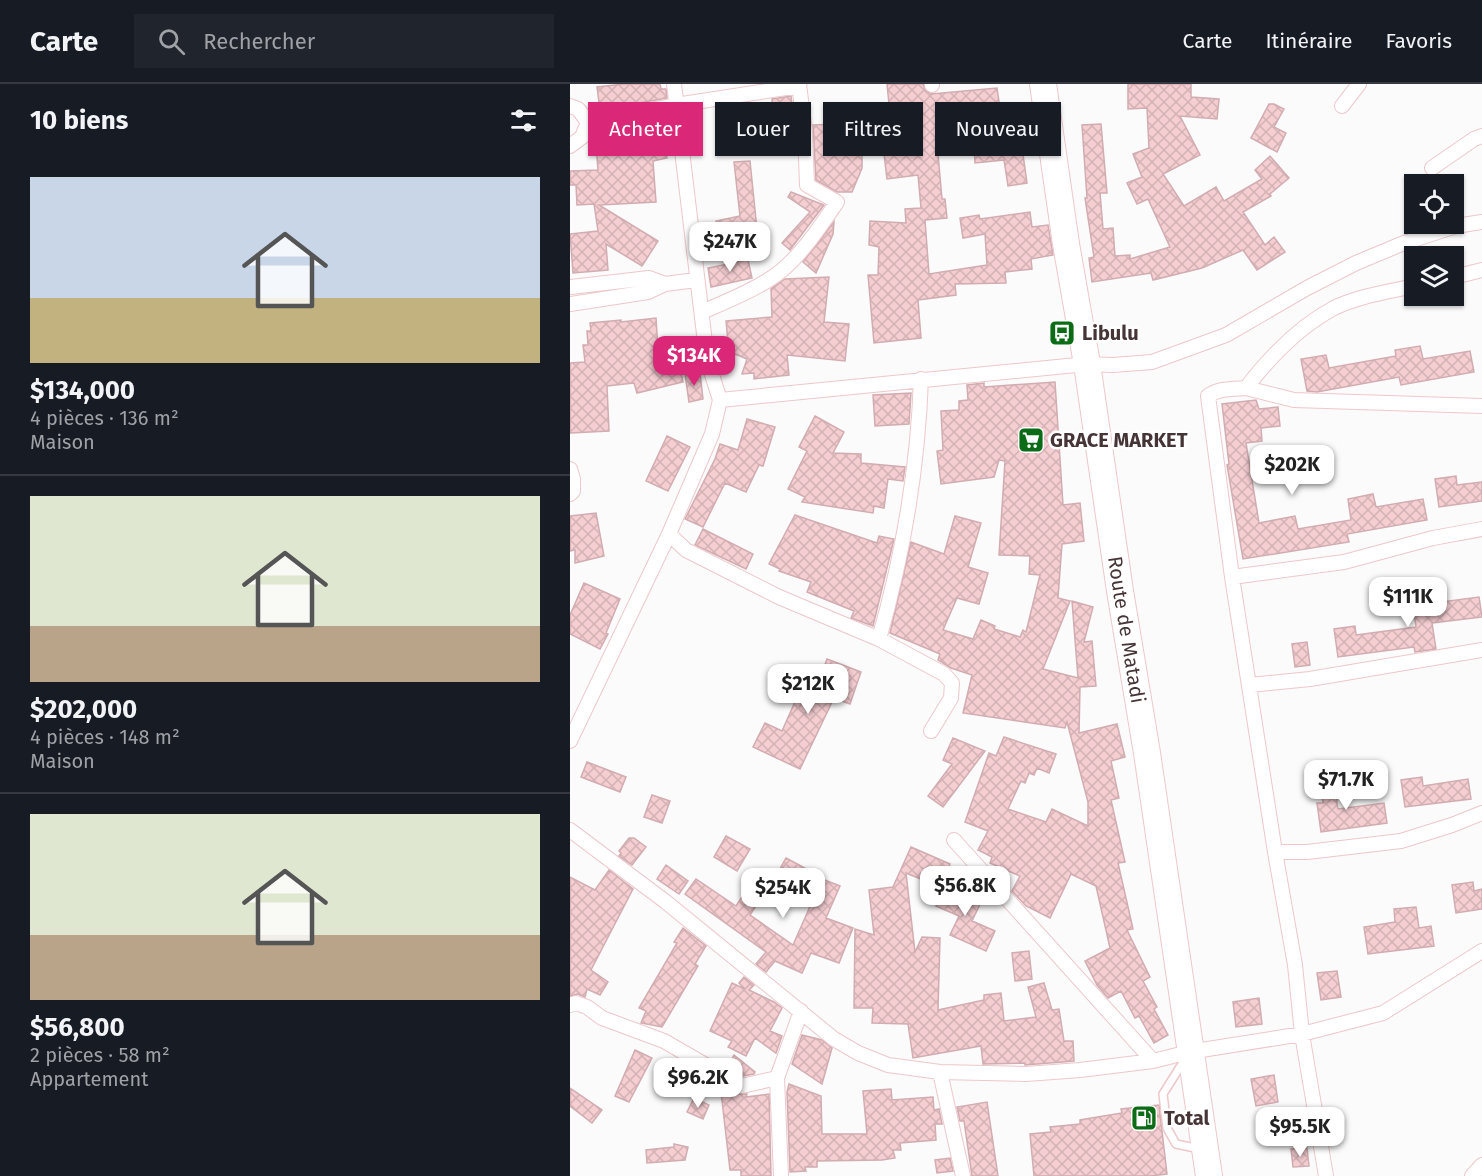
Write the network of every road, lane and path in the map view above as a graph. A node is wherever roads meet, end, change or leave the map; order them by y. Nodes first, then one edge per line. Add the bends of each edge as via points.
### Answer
1 (674, 84) edge
2 (1043, 84) edge
3 (1359, 84) edge
4 (799, 85) edge
5 (676, 102) edge
6 (694, 102) edge
7 (570, 106) edge
8 (1342, 106) dead end
9 (588, 122) joint
10 (1482, 136) edge
11 (570, 146) edge
12 (682, 156) edge
13 (1432, 168) dead end
14 (1482, 222) edge
15 (1482, 270) edge
16 (1464, 275) edge
17 (696, 280) junction
18 (665, 284) junction
19 (570, 287) edge
20 (1404, 288) edge
21 (570, 304) edge
22 (702, 312) junction
23 (1087, 364) junction
24 (921, 380) junction
25 (1246, 388) junction
26 (720, 400) junction
27 (1482, 406) edge
28 (570, 469) edge
29 (570, 494) edge
30 (1482, 529) edge
31 (669, 534) junction
32 (1232, 577) junction
33 (879, 639) junction
34 (1482, 650) edge
35 (1250, 685) junction
36 (931, 731) dead end
37 (570, 741) edge
38 (1482, 813) edge
39 (570, 830) edge
40 (954, 840) dead end
41 (1275, 852) junction
42 (1482, 951) edge
43 (570, 1005) edge
44 (801, 1011) junction
45 (1302, 1034) junction
46 (1189, 1052) junction
47 (1153, 1061) junction
48 (940, 1072) junction
49 (777, 1078) junction
50 (1205, 1150) junction
51 (1482, 1165) edge
52 (781, 1176) edge
53 (963, 1176) edge
54 (1209, 1176) edge
55 (1326, 1176) edge
56 (1472, 1176) edge

1 - 5 street
2 - 23 highway, Route de Matadi
3 - 8 street
4 - 6 street
4 - 22 street via 807,185 837,202 781,271
7 - 9 street via 578,109
9 - 11 street via 582,137
10 - 13 street
12 - 17 street
14 - 23 street via 1456,226 1356,264 1226,335 1152,362
15 - 16 street
17 - 18 street
17 - 22 street
18 - 19 street via 649,278
18 - 21 street via 648,292
20 - 25 street via 1334,308 1294,336
22 - 26 street via 707,358
23 - 24 street
23 - 46 highway, Route de Matadi
24 - 26 street
24 - 33 street via 913,480
25 - 27 street via 1294,400
25 - 32 street via 1208,396
26 - 31 street via 712,434
28 - 29 street
30 - 32 street via 1344,562
31 - 33 street via 686,550 779,597
31 - 37 street
32 - 35 street
33 - 36 street via 944,674 952,683 951,698
34 - 35 street via 1310,679
35 - 41 street
38 - 41 street via 1401,842
39 - 44 street
40 - 47 street
41 - 45 street via 1295,964
42 - 45 street via 1383,1013
43 - 49 street via 587,1007 602,1018 664,1041 742,1086
44 - 48 street via 858,1053 888,1065
44 - 49 street
45 - 46 street
45 - 55 street
46 - 47 street
46 - 50 highway, Route de Matadi
46 - 50 lane via 1163,1094 1167,1128 1176,1144
47 - 48 street via 1026,1074
48 - 53 street
49 - 52 street
50 - 54 highway, Route de Matadi
51 - 56 street

